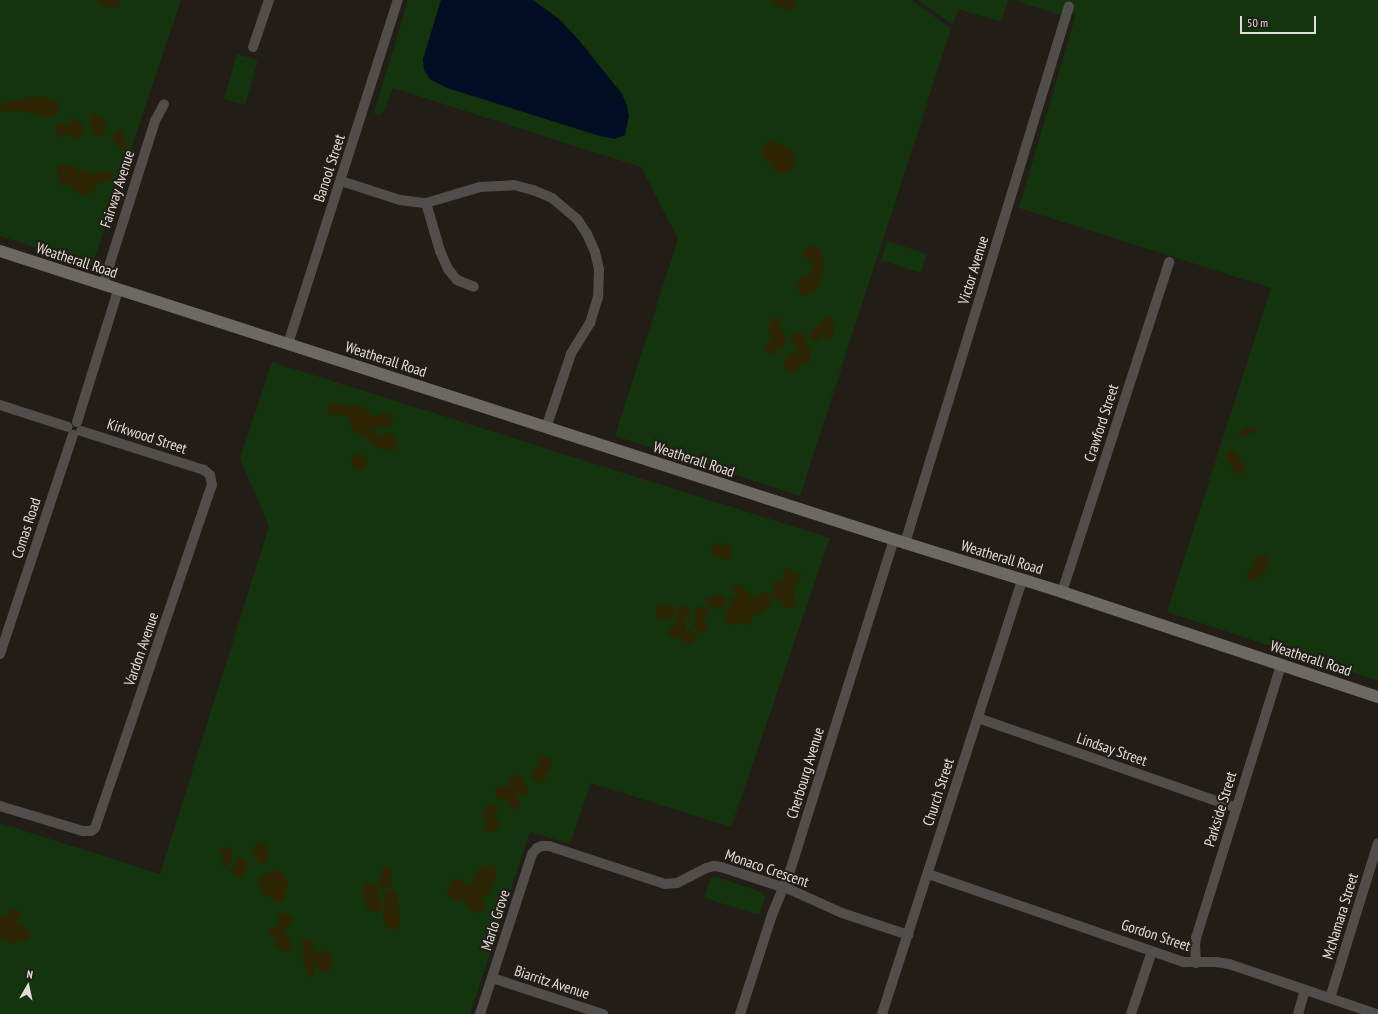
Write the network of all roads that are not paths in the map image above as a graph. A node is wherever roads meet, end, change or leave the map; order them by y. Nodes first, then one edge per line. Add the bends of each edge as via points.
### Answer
1 (268, 0) edge
2 (398, 0) edge
3 (1069, 6) dead end
4 (253, 47) dead end
5 (164, 104) dead end
6 (341, 181) junction
7 (426, 202) junction
8 (0, 251) edge
9 (1169, 262) dead end
10 (103, 285) junction
11 (474, 287) dead end
12 (118, 290) junction
13 (288, 344) junction
14 (0, 405) edge
15 (546, 428) junction
16 (75, 429) junction
17 (204, 470) joint
18 (899, 542) junction
19 (1022, 580) junction
20 (1062, 592) junction
21 (0, 654) edge
22 (1281, 665) junction
23 (1378, 697) edge
24 (978, 718) junction
25 (0, 806) edge
26 (1236, 808) junction
27 (1378, 843) edge
28 (549, 846) joint
29 (928, 874) junction
30 (783, 887) junction
31 (908, 935) junction
32 (1152, 951) junction
33 (1196, 963) junction
34 (492, 978) junction
35 (1305, 990) junction
36 (1330, 998) junction
37 (884, 1013) edge
38 (480, 1014) edge
39 (603, 1014) edge
40 (740, 1014) edge
41 (1132, 1014) edge
42 (1298, 1014) edge
43 (1377, 1014) edge

1 - 4 street
2 - 6 street, Banool Street
3 - 18 street, Victor Avenue
5 - 10 street, Fairway Avenue via 155,120
6 - 7 street via 400,200
6 - 13 street, Banool Street
7 - 11 street via 448,269 456,280
7 - 15 street via 480,187 524,187 560,203 577,219 587,234 599,270 597,306 586,331 571,354
8 - 10 street, Weatherall Road
9 - 20 street, Crawford Street
10 - 12 street, Weatherall Road
12 - 13 street, Weatherall Road
12 - 16 street, Comas Road
13 - 15 street, Weatherall Road
14 - 16 street, Kirkwood Street
15 - 18 street, Weatherall Road
16 - 17 street, Kirkwood Street
16 - 21 street, Comas Road
17 - 25 street, Vardon Avenue via 210,475 211,489 98,822 90,831 83,832
18 - 19 street, Weatherall Road
18 - 30 street, Cherbourg Avenue
19 - 20 street, Weatherall Road
19 - 24 street, Church Street
20 - 22 street, Weatherall Road
22 - 23 street, Weatherall Road
22 - 26 street, Parkside Street
24 - 26 street, Lindsay Street
24 - 29 street, Church Street
26 - 33 street, Parkside Street via 1196,938
27 - 36 street, McNamara Street
28 - 30 street, Monaco Crescent via 665,884 677,883 714,866
28 - 34 street, Marlo Grove via 537,848 532,854
29 - 31 street, Church Street
29 - 32 street, Gordon Street
30 - 31 street, Monaco Crescent via 842,913
30 - 40 street, Cherbourg Avenue
31 - 37 street, Church Street
32 - 33 street, Gordon Street via 1184,962
32 - 41 street
33 - 35 street, Gordon Street via 1229,964
34 - 38 street, Marlo Grove
34 - 39 street, Biarritz Avenue
35 - 36 street, Gordon Street
35 - 42 street
36 - 43 street, Gordon Street

